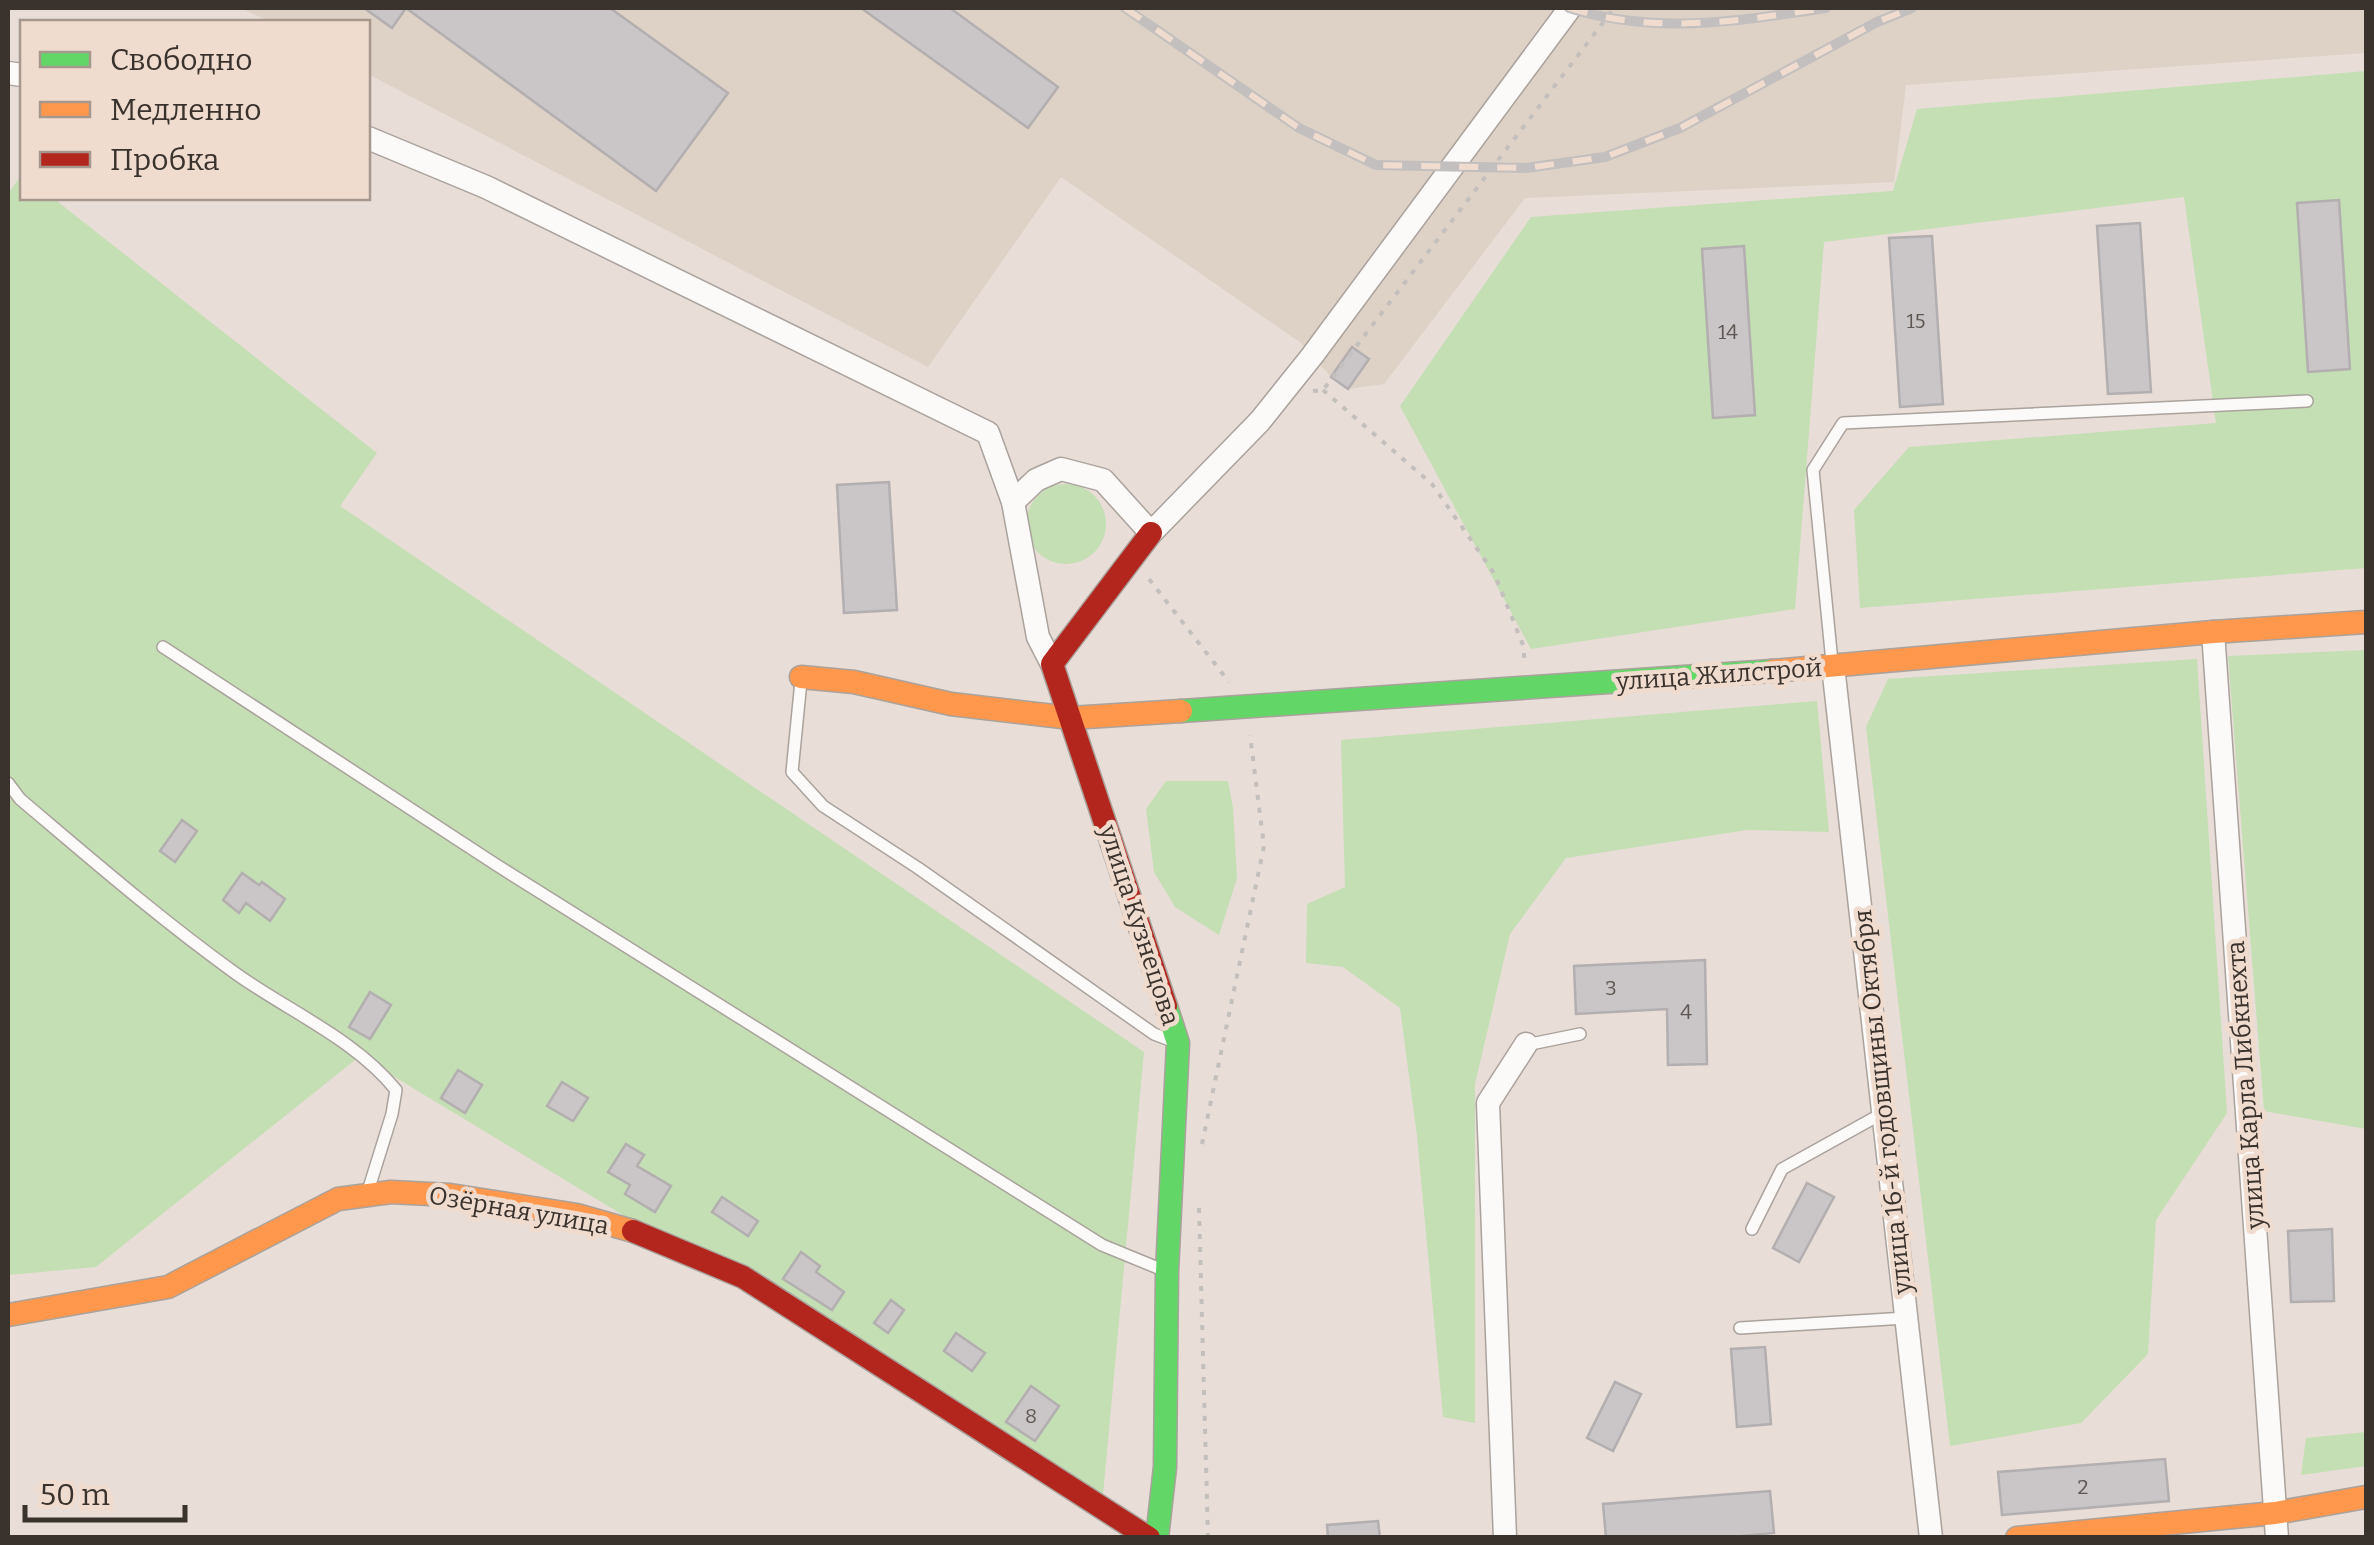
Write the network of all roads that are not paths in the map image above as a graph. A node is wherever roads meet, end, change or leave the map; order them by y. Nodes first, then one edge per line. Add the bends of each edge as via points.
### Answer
1 (1570, 8) edge
2 (370, 139) edge
3 (2307, 401) dead end
4 (1013, 502) junction
5 (1151, 533) junction
6 (2366, 622) edge
7 (2213, 632) junction
8 (163, 647) dead end
9 (1052, 664) junction
10 (1833, 666) junction
11 (801, 677) joint
12 (1071, 718) junction
13 (8, 784) edge
14 (1580, 1034) dead end
15 (1178, 1043) junction
16 (1883, 1113) junction
17 (366, 1195) junction
18 (1752, 1229) dead end
19 (1167, 1272) junction
20 (8, 1315) edge
21 (1906, 1318) junction
22 (1740, 1328) dead end
23 (2366, 1498) edge
24 (2275, 1512) junction
25 (1148, 1538) edge
26 (1157, 1538) edge
27 (1505, 1538) edge
28 (1931, 1538) edge
29 (2017, 1538) edge
30 (2277, 1538) edge

1 - 5 street via 1312,356 1260,421
2 - 4 street via 486,187 988,433
3 - 10 lane via 1843,423 1813,470
4 - 5 street via 1036,480 1061,469 1103,480
4 - 9 street via 1038,637
5 - 9 street
6 - 7 street, улица Жилстрой
7 - 10 street, улица Жилстрой
7 - 24 street, улица Карла Либкнехта
8 - 19 lane via 1102,1245
9 - 12 street, улица Кузнецова
10 - 12 street, улица Жилстрой
10 - 16 street, улица 16-й годовщины Октября
11 - 12 street, улица Жилстрой
11 - 15 lane via 792,772 823,806 1154,1034
12 - 15 street, улица Кузнецова
13 - 17 lane via 177,931 375,1064 396,1090
14 - 27 lane via 1526,1044 1488,1103
15 - 19 street, улица Кузнецова
16 - 18 lane via 1782,1169
16 - 21 street, улица 16-й годовщины Октября
17 - 20 street, Озёрная улица via 338,1200 168,1286
17 - 25 street, Озёрная улица via 450,1195 577,1215 681,1248 743,1276
19 - 26 street, улица Кузнецова via 1165,1467
21 - 22 lane
21 - 28 street, улица 16-й годовщины Октября
23 - 24 street
24 - 29 street
24 - 30 street, улица Карла Либкнехта

